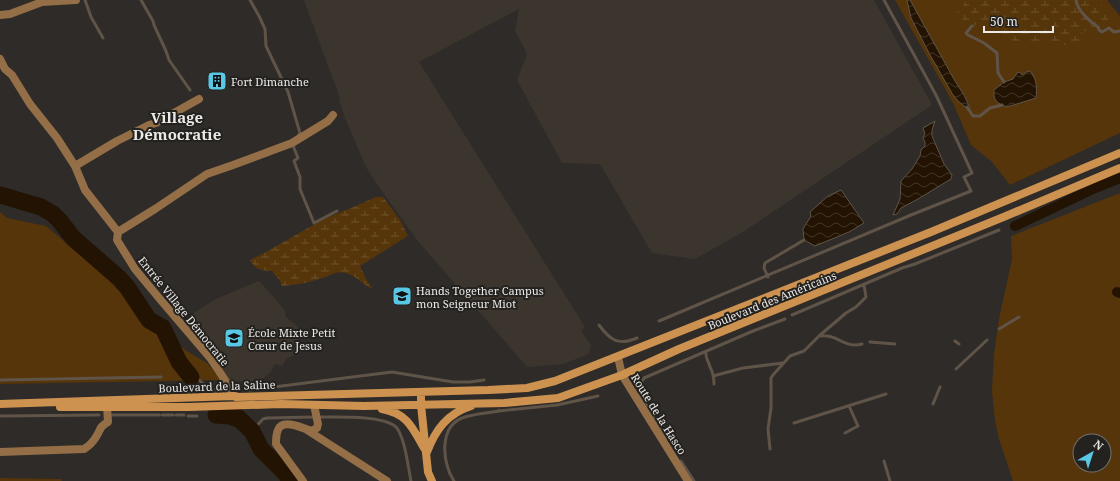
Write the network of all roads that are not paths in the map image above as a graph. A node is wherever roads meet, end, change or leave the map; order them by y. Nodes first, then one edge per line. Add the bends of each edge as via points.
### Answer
1 (76, 0) edge
2 (0, 15) edge
3 (0, 59) edge
4 (199, 100) dead end
5 (333, 115) dead end
6 (1120, 153) edge
7 (75, 166) junction
8 (1120, 168) edge
9 (118, 232) junction
10 (618, 357) junction
11 (622, 375) junction
12 (421, 392) junction
13 (234, 400) junction
14 (480, 403) junction
15 (0, 404) edge
16 (314, 405) junction
17 (421, 405) junction
18 (364, 406) junction
19 (0, 407) edge
20 (107, 407) junction
21 (303, 428) junction
22 (0, 452) edge
23 (426, 452) junction
24 (303, 481) edge
25 (387, 481) edge
26 (432, 481) edge
27 (688, 481) edge

1 - 2 street via 42,2 10,14
3 - 7 street, Entrée Village Démocratie
4 - 7 street via 117,141
5 - 9 street via 328,121 292,143 207,174
6 - 10 main road, Boulevard des Américains via 931,232
7 - 9 street, Entrée Village Démocratie via 85,190
8 - 11 main road, Boulevard des Américains via 679,349
9 - 13 street, Entrée Village Démocratie via 117,240 135,269 211,359
10 - 11 street, Route de la Hasco
10 - 12 main road, Boulevard des Américains via 555,381 527,388
11 - 14 main road, Boulevard des Américains via 558,398
11 - 27 street, Route de la Hasco
12 - 13 main road, Boulevard de la Saline
12 - 17 main road
13 - 15 main road, Boulevard de la Saline via 192,398
13 - 16 main road, Boulevard de la Saline
13 - 20 main road, Boulevard de la Saline via 189,407
14 - 17 main road, Boulevard des Américains
14 - 23 main road via 454,412 438,429
16 - 18 main road, Boulevard de la Saline
16 - 21 street via 317,428 311,431
17 - 18 main road, Boulevard de la Saline
17 - 23 main road
18 - 23 main road via 395,412 405,418
19 - 20 main road, Boulevard de la Saline
20 - 22 street via 108,422 84,449
21 - 24 street via 283,425 277,431 276,444
21 - 25 street
23 - 26 main road via 428,472

